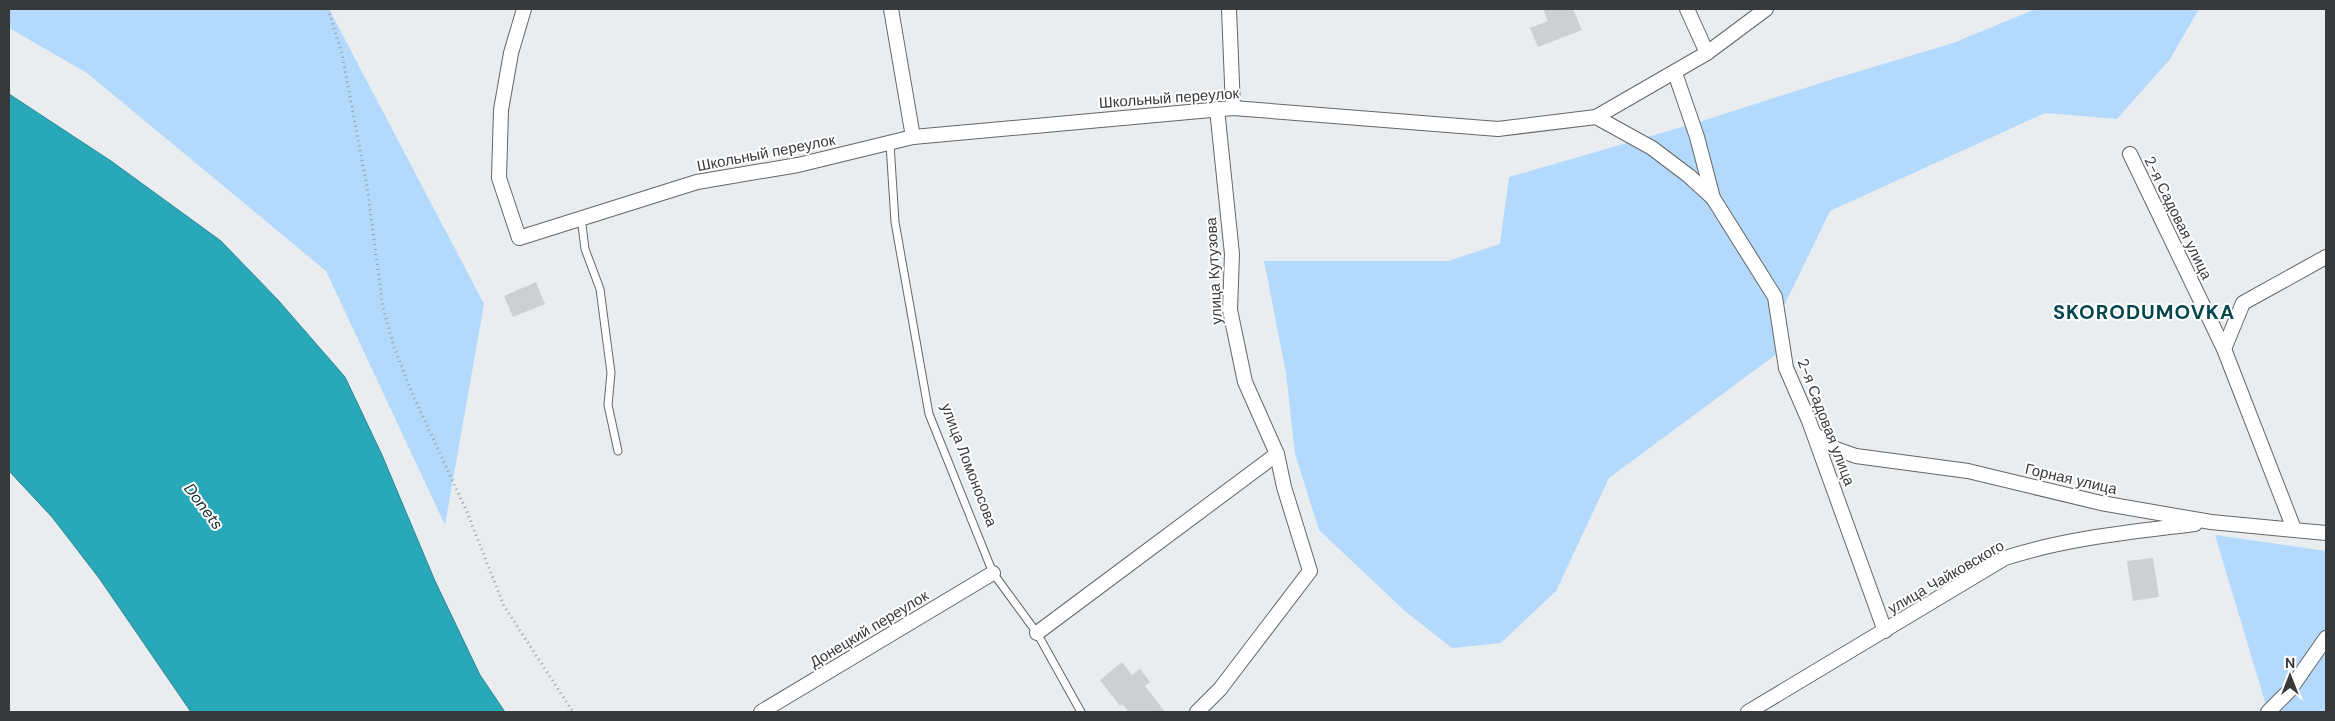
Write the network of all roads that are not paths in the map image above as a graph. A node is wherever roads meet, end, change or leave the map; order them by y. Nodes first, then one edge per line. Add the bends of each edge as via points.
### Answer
1 (524, 9) edge
2 (891, 9) edge
3 (1229, 9) edge
4 (1687, 9) edge
5 (1766, 9) edge
6 (1707, 53) junction
7 (1675, 73) junction
8 (1233, 108) junction
9 (1217, 109) junction
10 (1596, 117) junction
11 (913, 137) junction
12 (890, 144) junction
13 (2130, 154) dead end
14 (1713, 198) junction
15 (581, 217) junction
16 (2326, 258) edge
17 (2224, 349) junction
18 (1814, 434) junction
19 (618, 450) dead end
20 (1277, 454) junction
21 (2211, 522) junction
22 (2294, 529) junction
23 (2326, 532) edge
24 (993, 573) junction
25 (1885, 631) junction
26 (1037, 633) junction
27 (2326, 638) edge
28 (761, 712) edge
29 (1081, 712) edge
30 (1197, 712) edge
31 (1748, 712) edge
32 (2268, 712) edge

1 - 15 street, Школьный переулок via 502,110 499,178 519,238
2 - 11 street
3 - 8 street
4 - 6 street
5 - 6 street, Школьный переулок
6 - 7 street, Школьный переулок
7 - 10 street, Школьный переулок
7 - 14 street
8 - 9 street, Школьный переулок
8 - 10 street, Школьный переулок via 1498,129
9 - 11 street, Школьный переулок
9 - 20 street, улица Кутузова via 1232,254 1230,310 1245,382
10 - 14 street, 2-я Садовая улица via 1652,148
11 - 12 street, Школьный переулок
12 - 15 street, Школьный переулок via 798,166 697,182
12 - 24 lane, улица Ломоносова via 895,222 929,414
13 - 17 street, 2-я Садовая улица
14 - 18 street, 2-я Садовая улица via 1775,297 1786,368
15 - 19 lane via 585,250 601,298 611,374 608,405
16 - 17 street via 2243,303
17 - 22 street, 2-я Садовая улица
18 - 21 street, Горная улица via 1836,449 1856,456 1968,471 2101,504
18 - 25 street, 2-я Садовая улица
20 - 26 street
20 - 30 street, улица Кутузова via 1310,571 1220,689
21 - 22 street, Горная улица
21 - 25 street, улица Чайковского via 2092,537 2041,546 2005,558
22 - 23 street, Горная улица
24 - 26 lane, улица Ломоносова
24 - 28 street, Донецкий переулок
25 - 31 street, улица Чайковского
26 - 29 lane, улица Ломоносова
27 - 32 street via 2288,691

